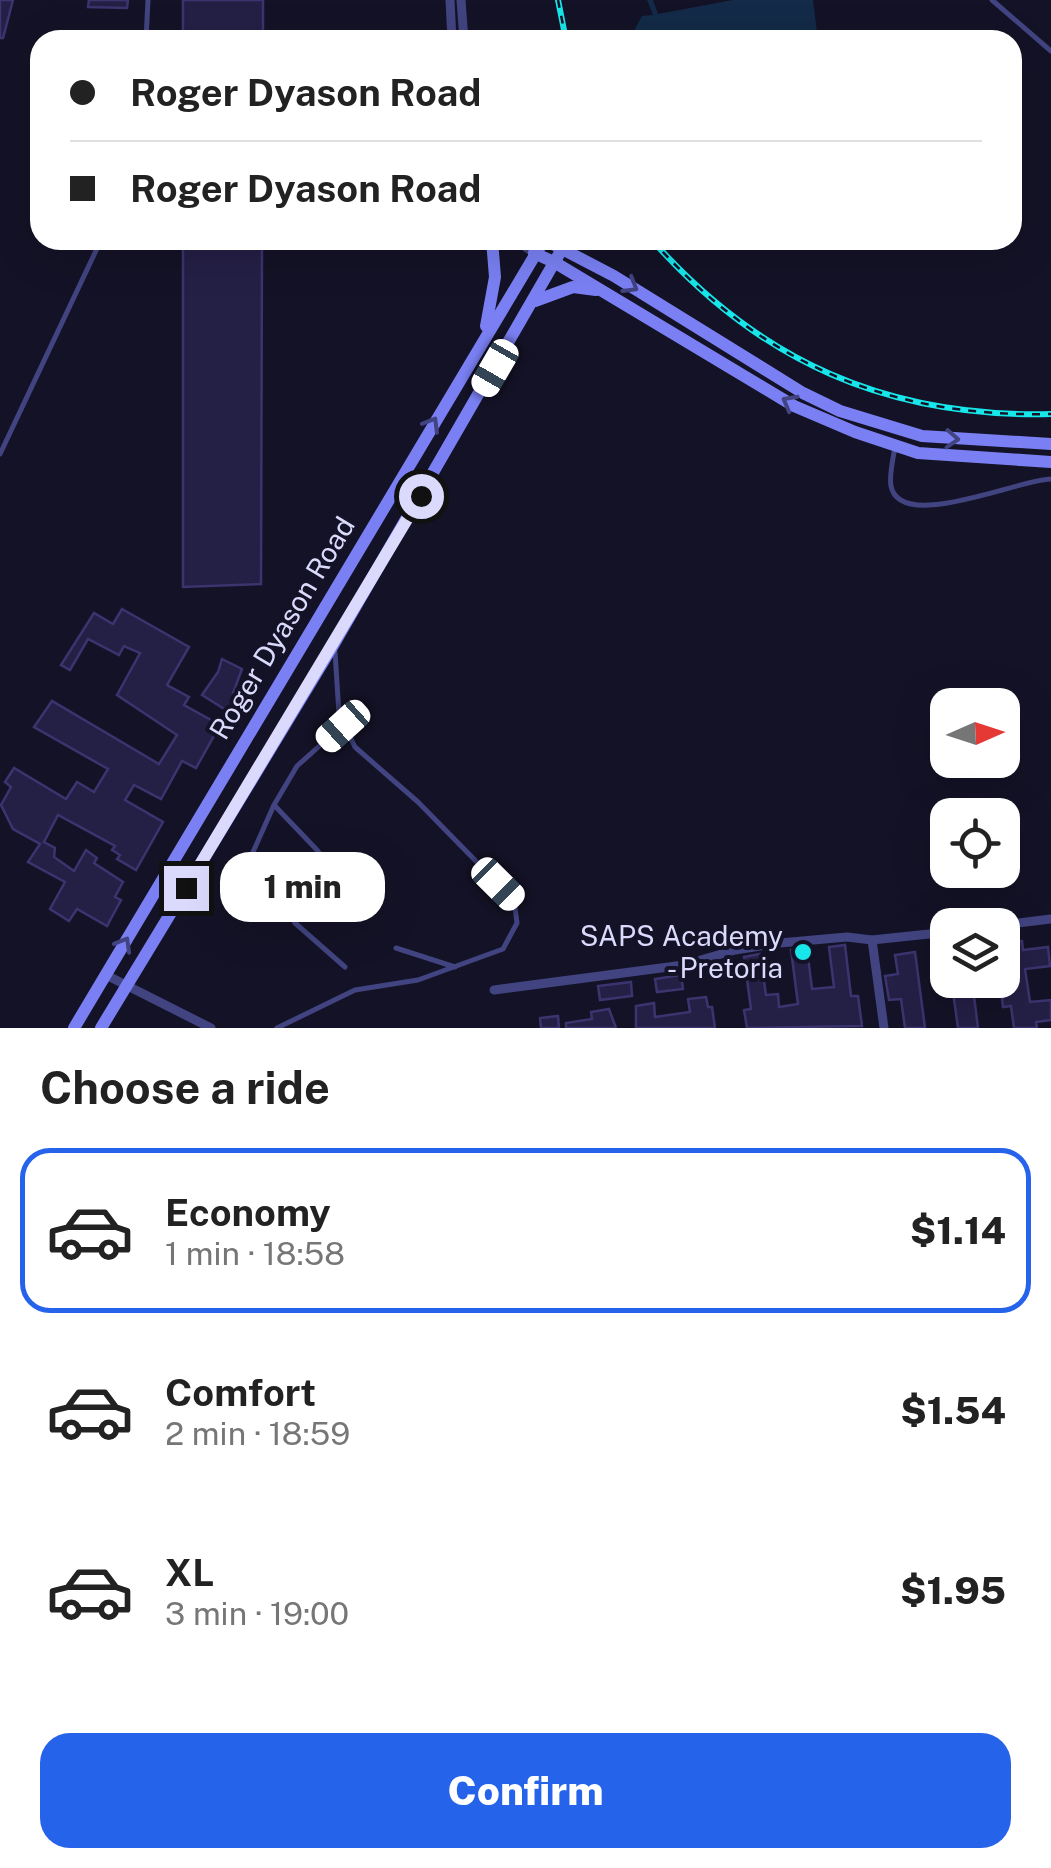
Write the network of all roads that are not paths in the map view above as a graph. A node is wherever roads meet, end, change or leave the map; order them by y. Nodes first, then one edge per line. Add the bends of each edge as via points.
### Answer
1 (148, 0) edge
2 (450, 0) edge
3 (461, 0) edge
4 (992, 0) edge
5 (146, 30) edge
6 (452, 30) edge
7 (463, 30) edge
8 (1051, 51) edge
9 (95, 250) edge
10 (493, 250) edge
11 (530, 250) edge
12 (537, 250) edge
13 (561, 250) edge
14 (564, 250) edge
15 (534, 253) junction
16 (554, 262) junction
17 (604, 292) junction
18 (535, 301) junction
19 (484, 338) junction
20 (897, 438) junction
21 (1051, 444) edge
22 (0, 454) edge
23 (1051, 462) edge
24 (1051, 479) edge
25 (334, 644) junction
26 (343, 726) junction
27 (274, 806) junction
28 (340, 884) dead end
29 (1051, 919) edge
30 (1020, 923) edge
31 (930, 934) edge
32 (872, 940) junction
33 (396, 948) dead end
34 (344, 968) dead end
35 (458, 968) junction
36 (106, 975) junction
37 (127, 985) junction
38 (494, 990) dead end
39 (74, 1025) edge
40 (101, 1028) edge
41 (211, 1028) edge
42 (277, 1028) edge
43 (884, 1028) edge

1 - 5 lane
2 - 6 street
3 - 7 street
4 - 8 lane
9 - 22 lane
10 - 19 main road
11 - 15 street
12 - 15 main road, Roger Dyason Road
13 - 16 main road, Roger Dyason Road
14 -> 20 main road, Roger Dyason Road via 821,404
15 - 16 main road, Roger Dyason Road
15 - 19 main road, Roger Dyason Road
16 - 17 main road, Roger Dyason Road
16 - 18 main road, Roger Dyason Road
17 - 18 main road via 573,287
20 -> 17 main road, Roger Dyason Road via 794,406
18 - 25 main road, Roger Dyason Road
36 -> 19 main road, Roger Dyason Road
20 -> 21 main road, Roger Dyason Road
20 - 23 main road, Roger Dyason Road via 918,453
20 - 24 lane via 891,486 907,504 954,503
25 - 26 lane
25 - 37 main road, Roger Dyason Road
26 - 27 lane via 297,766
26 - 35 lane via 354,747 514,900 517,923 503,949
27 - 28 lane
27 - 34 lane via 253,852 254,870
29 - 30 street
31 - 32 street
32 - 38 street via 768,945 684,966
32 - 43 street
33 - 35 lane
35 - 42 lane via 354,990
36 - 37 street
36 - 39 main road, Roger Dyason Road
37 - 40 main road, Roger Dyason Road
37 - 41 street

